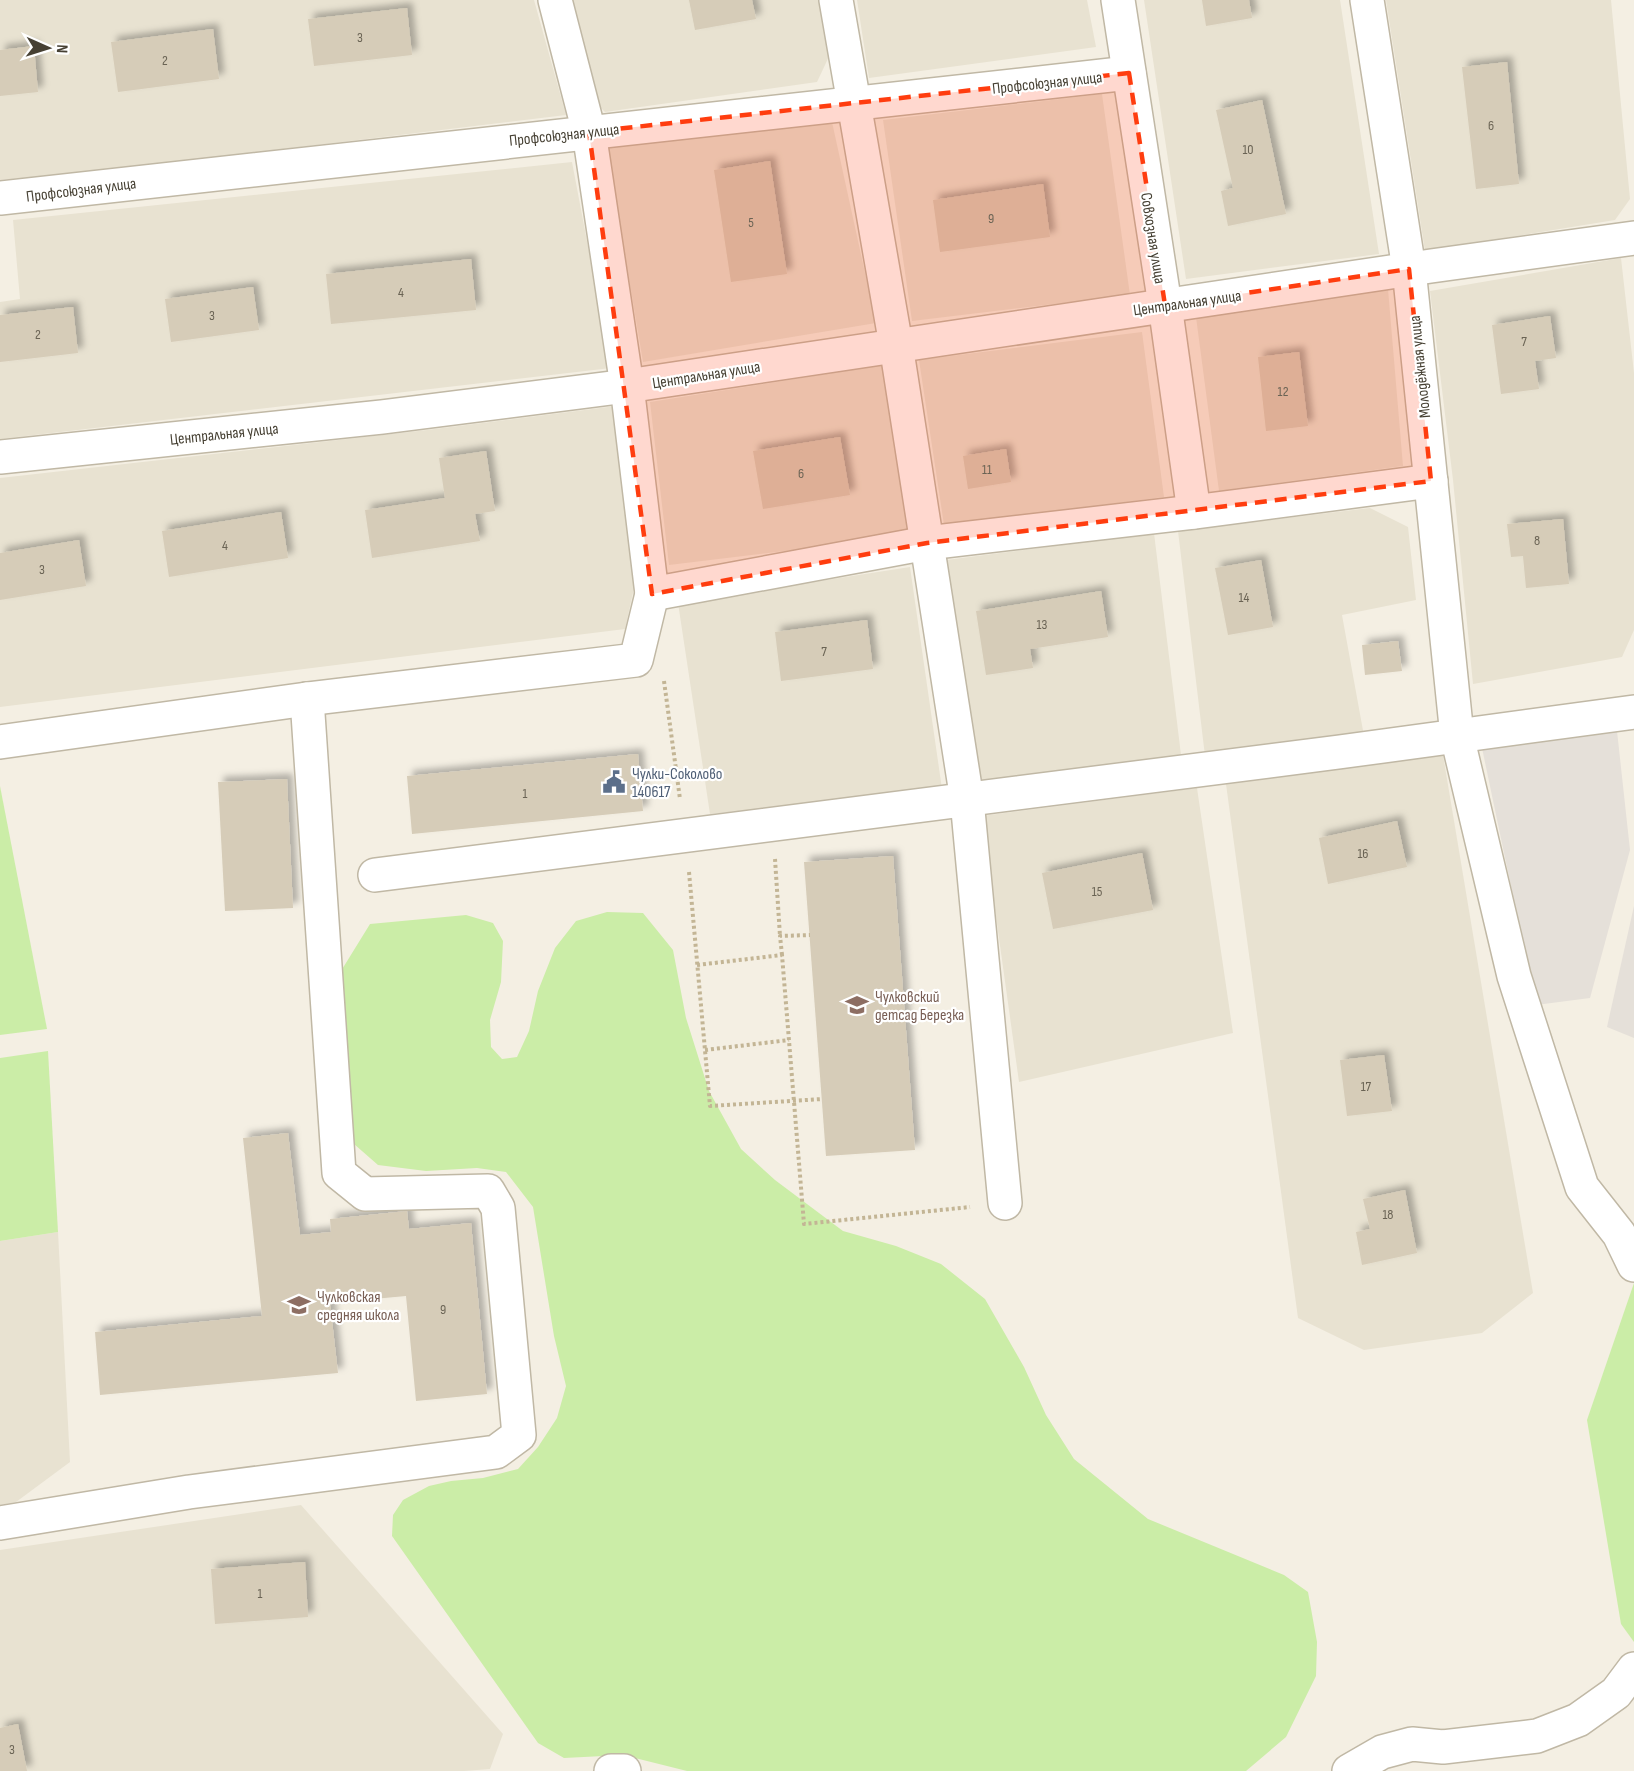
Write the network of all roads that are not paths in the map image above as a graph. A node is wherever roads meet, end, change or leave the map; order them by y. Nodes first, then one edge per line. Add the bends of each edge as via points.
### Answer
1 (555, 0) edge
2 (836, 0) edge
3 (1118, 0) edge
4 (1367, 0) edge
5 (1129, 73) junction
6 (854, 102) junction
7 (589, 132) junction
8 (0, 198) edge
9 (1634, 238) edge
10 (1409, 269) junction
11 (1165, 305) junction
12 (896, 345) junction
13 (627, 386) junction
14 (0, 457) edge
15 (1431, 480) junction
16 (1194, 512) junction
17 (927, 543) junction
18 (652, 594) junction
19 (307, 699) junction
20 (1634, 712) edge
21 (1457, 736) junction
22 (0, 742) edge
23 (967, 800) junction
24 (375, 875) dead end
25 (1005, 1203) road end
26 (1634, 1265) edge
27 (0, 1523) edge
28 (1634, 1669) edge
29 (611, 1771) edge
30 (624, 1771) edge
31 (1350, 1771) edge

1 - 7 street
2 - 6 street
3 - 5 street, Совхозная улица
4 - 10 street, Молодёжная улица
5 - 6 street, Профсоюзная улица
5 - 11 street, Совхозная улица
6 - 7 street, Профсоюзная улица
6 - 12 street
7 - 8 street, Профсоюзная улица
7 - 13 street
9 - 10 street, Центральная улица
10 - 11 street, Центральная улица
10 - 15 street, Молодёжная улица
11 - 12 street, Центральная улица
11 - 16 street, Совхозная улица
12 - 13 street, Центральная улица
12 - 17 street
13 - 14 street, Центральная улица via 382,417
13 - 18 street
15 - 16 street
15 - 21 street, Молодёжная улица
16 - 17 street
17 - 18 street
17 - 23 street
18 - 19 street via 636,660
19 - 22 street
19 - 27 street via 339,1173 365,1194 488,1191 498,1208 519,1435 496,1452 189,1492
20 - 21 street
21 - 23 street
21 - 26 street, Молодёжная улица via 1514,976 1582,1187 1619,1234
23 - 24 street
23 - 25 street
28 - 31 street via 1616,1694 1578,1720 1537,1736 1443,1747 1412,1744 1382,1752
29 - 30 street

